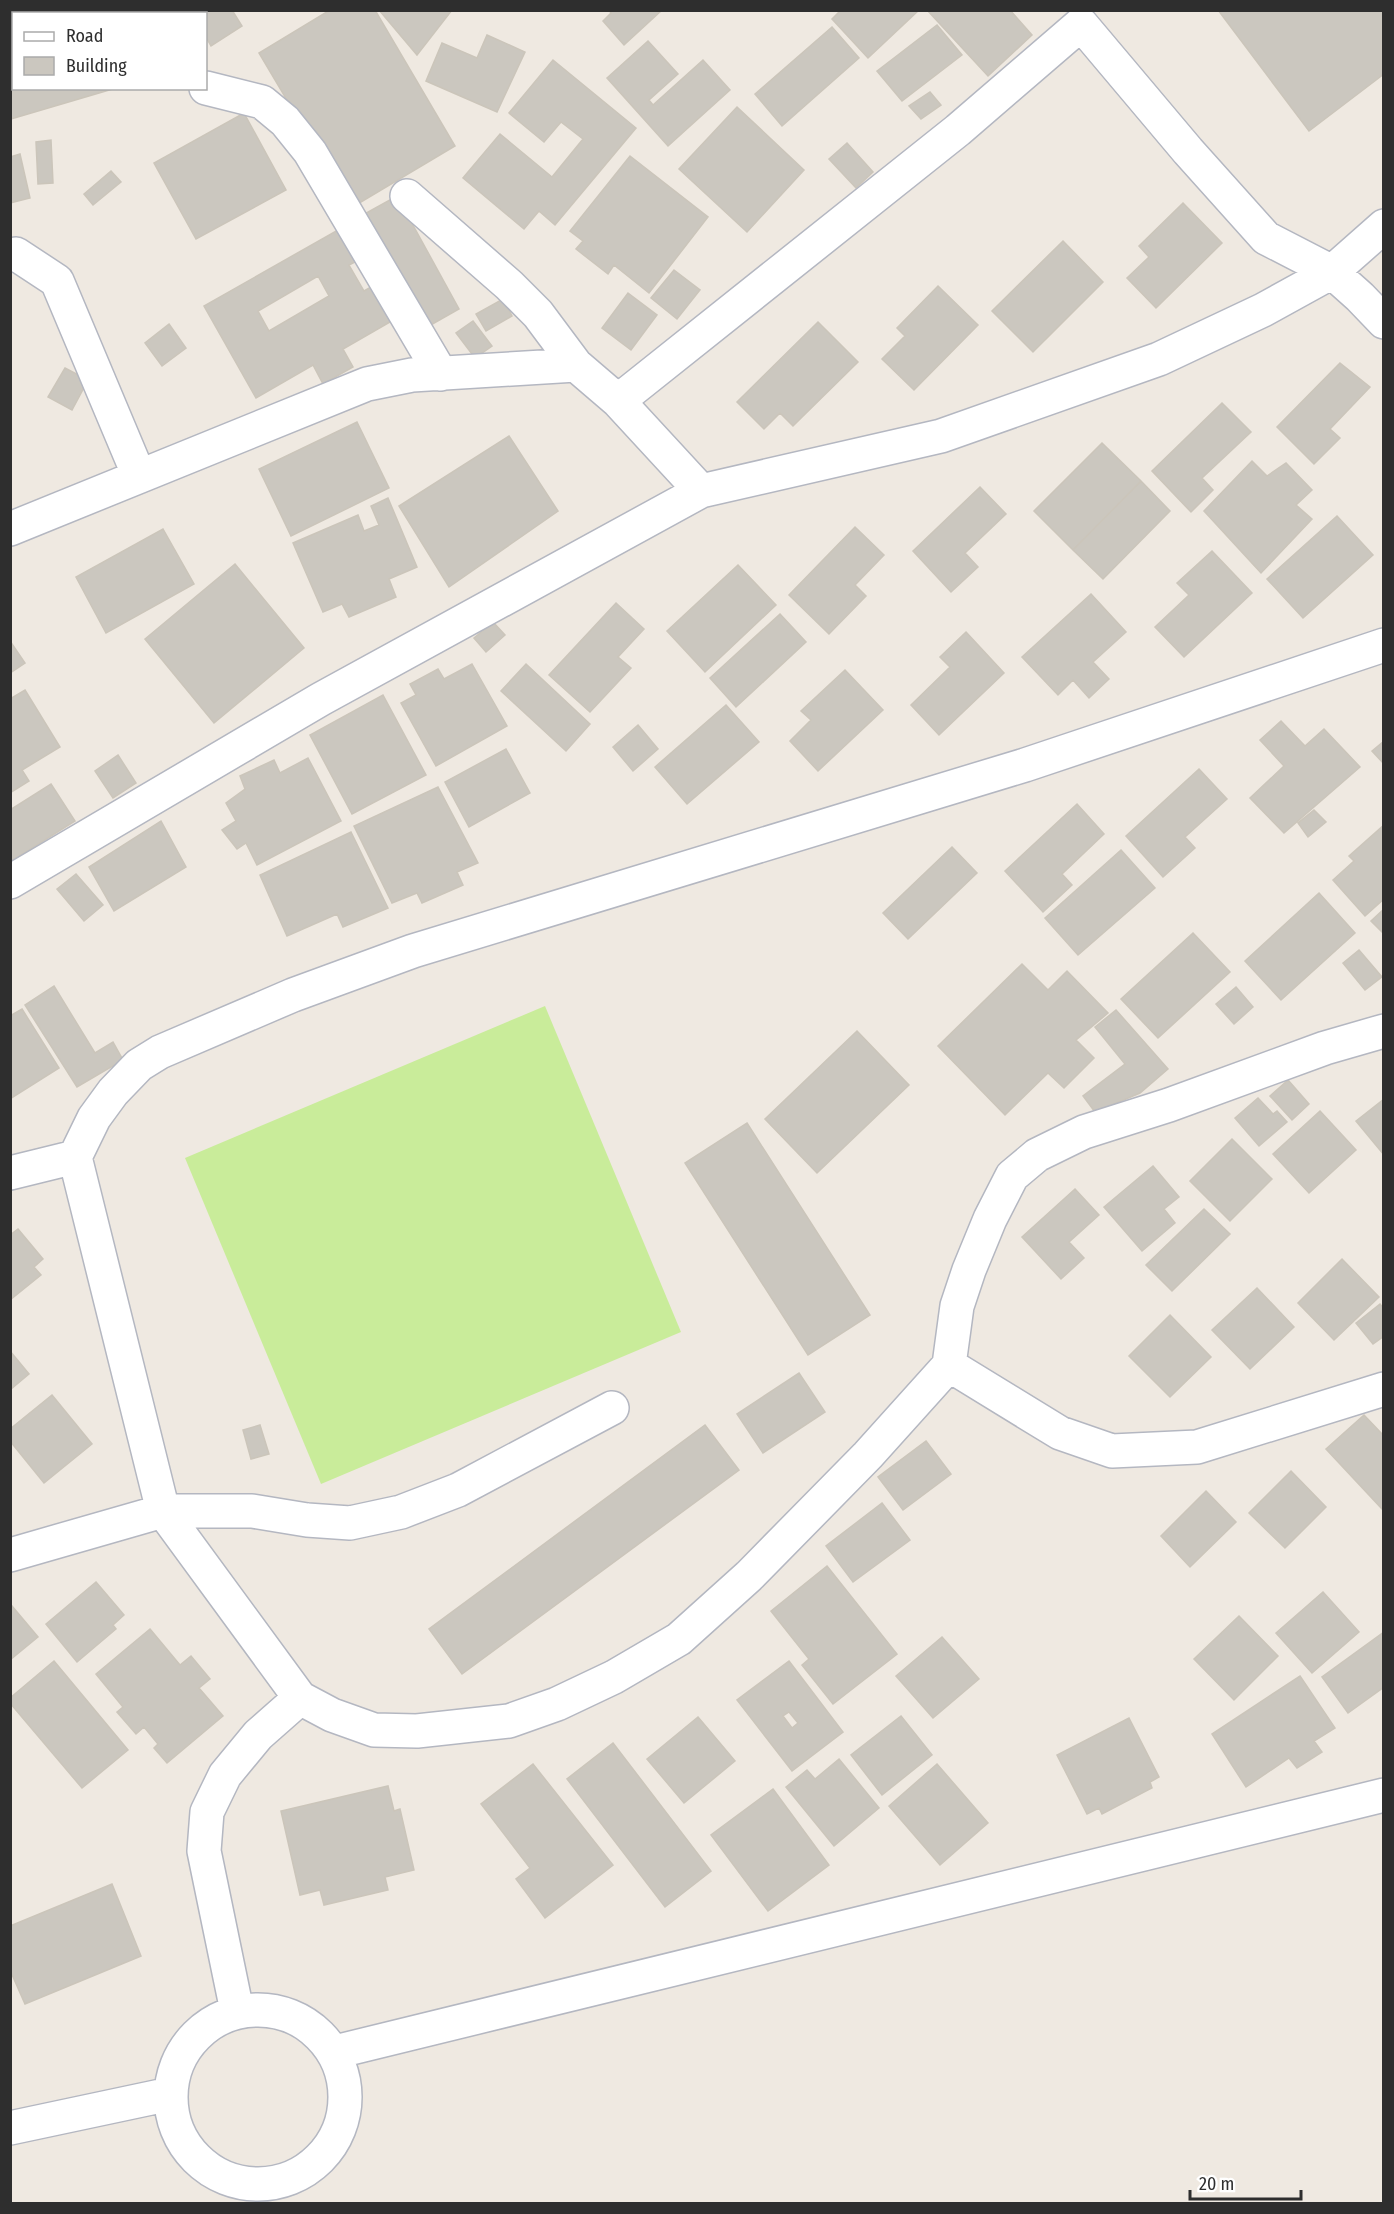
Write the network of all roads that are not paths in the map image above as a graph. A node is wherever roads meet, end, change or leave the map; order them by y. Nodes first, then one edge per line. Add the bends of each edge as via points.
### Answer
1 (207, 88) edge
2 (407, 196) dead end
3 (1383, 226) edge
4 (10, 255) edge
5 (1332, 272) junction
6 (1383, 322) edge
7 (576, 365) junction
8 (441, 374) junction
9 (618, 401) junction
10 (139, 476) junction
11 (702, 490) junction
12 (10, 529) edge
13 (1383, 645) edge
14 (10, 882) edge
15 (1383, 1031) edge
16 (75, 1157) junction
17 (10, 1173) edge
18 (949, 1365) junction
19 (1383, 1389) edge
20 (612, 1408) dead end
21 (163, 1511) junction
22 (10, 1555) edge
23 (300, 1698) junction
24 (1383, 1795) edge
25 (237, 2011) junction
26 (335, 2052) junction
27 (170, 2094) junction
28 (10, 2128) edge
29 (281, 2193) edge

1 - 8 street via 262,102 285,121 310,152
2 - 7 street via 538,314
3 - 5 street
4 - 10 street via 16,254 57,281
5 - 6 street
5 - 9 street via 1266,238 1081,24 958,130
5 - 11 street via 1159,359 940,436
7 - 8 street
7 - 9 street
8 - 10 street via 367,384
9 - 11 street
10 - 12 street
11 - 14 street via 321,699
13 - 16 street via 1025,765 413,951 293,994 160,1052 140,1065 94,1118
15 - 18 street via 1084,1132 1037,1155 1012,1176 990,1219 957,1306
16 - 17 street
16 - 21 street
18 - 19 street via 1060,1433 1112,1451 1197,1447
18 - 23 street via 868,1455 749,1576 679,1639 614,1677 509,1721 417,1731 374,1730
20 - 21 street via 458,1490 401,1512 350,1523 252,1511
21 - 22 street
21 - 23 street
23 - 25 street via 258,1735 225,1775 207,1812 204,1851
24 - 26 street
25 - 26 street via 265,2009 293,2015 317,2030
25 - 27 street via 211,2023 190,2042 175,2067
26 - 29 street via 346,2083 345,2115 332,2146
27 - 28 street
27 - 29 street via 175,2127 191,2154 216,2174

